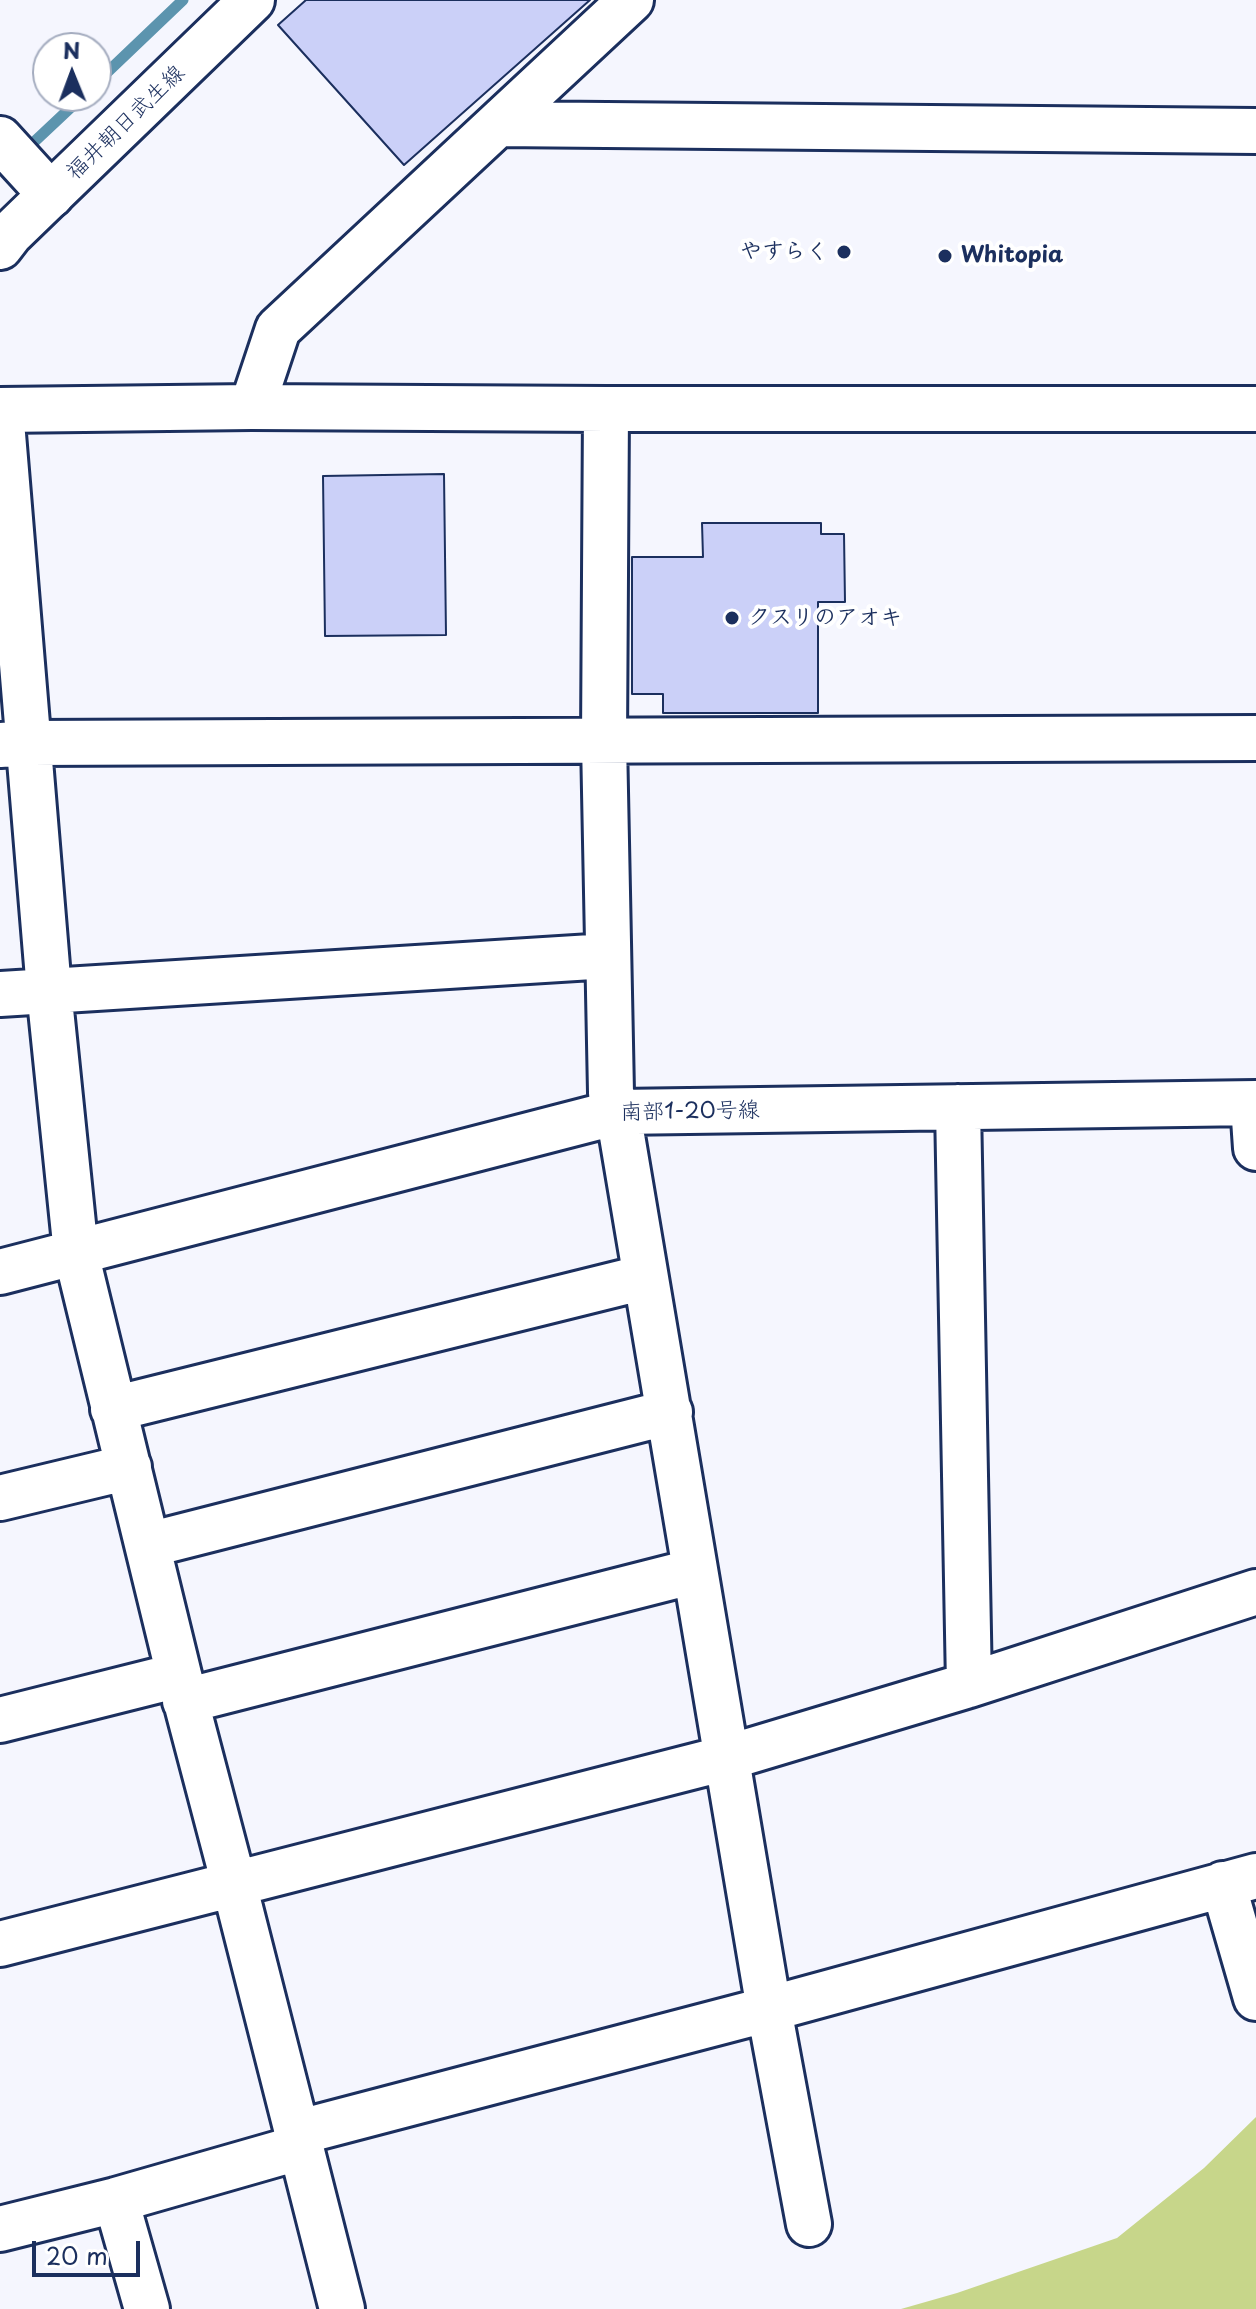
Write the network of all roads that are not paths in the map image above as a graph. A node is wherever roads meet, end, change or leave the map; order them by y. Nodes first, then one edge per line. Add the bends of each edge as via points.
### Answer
1 (252, 0) edge
2 (631, 0) edge
3 (498, 124) junction
4 (1256, 131) edge
5 (0, 139) edge
6 (51, 195) junction
7 (0, 247) edge
8 (252, 407) junction
9 (606, 409) junction
10 (1256, 409) edge
11 (0, 410) edge
12 (1256, 738) edge
13 (604, 741) junction
14 (14, 744) edge
15 (608, 956) junction
16 (49, 990) junction
17 (0, 994) edge
18 (1254, 1104) edge
19 (958, 1107) junction
20 (618, 1112) junction
21 (1256, 1148) edge
22 (76, 1253) junction
23 (0, 1272) edge
24 (645, 1277) junction
25 (113, 1409) junction
26 (670, 1412) junction
27 (129, 1467) junction
28 (0, 1498) edge
29 (148, 1545) junction
30 (695, 1571) junction
31 (1256, 1592) edge
32 (969, 1685) junction
33 (182, 1688) junction
34 (0, 1720) edge
35 (726, 1758) junction
36 (1240, 1880) edge
37 (234, 1884) junction
38 (0, 1944) edge
39 (1256, 1998) edge
40 (769, 2009) junction
41 (299, 2140) junction
42 (116, 2200) junction
43 (809, 2224) dead end
44 (0, 2229) edge
45 (147, 2309) edge
46 (342, 2309) edge

1 - 6 street, 福井朝日武生線
2 - 3 street
3 - 4 street
3 - 8 street via 278,329
5 - 6 street
6 - 7 street, 福井朝日武生線
8 - 9 street
8 - 11 street
9 - 10 street
9 - 13 street
11 - 14 street
12 - 13 street
13 - 14 street
13 - 15 street
14 - 16 street
15 - 16 street
15 - 20 street via 611,1093
16 - 17 street
16 - 22 street
18 - 19 street, 南部1-20号線
18 - 21 street
19 - 20 street, 南部1-20号線
19 - 32 street
20 - 22 street, 南部1-20号線
20 - 24 street
22 - 23 street, 南部1-20号線
22 - 25 street
24 - 25 street
24 - 26 street
25 - 27 street
26 - 29 street
26 - 30 street
27 - 28 street
27 - 29 street
29 - 33 street
30 - 33 street
30 - 35 street
31 - 32 street
32 - 35 street
33 - 34 street
33 - 37 street
35 - 37 street
35 - 40 street
36 - 39 street
36 - 40 street
37 - 38 street
37 - 41 street
40 - 41 street
40 - 43 street
41 - 42 street
41 - 46 street
42 - 44 street
42 - 45 street

